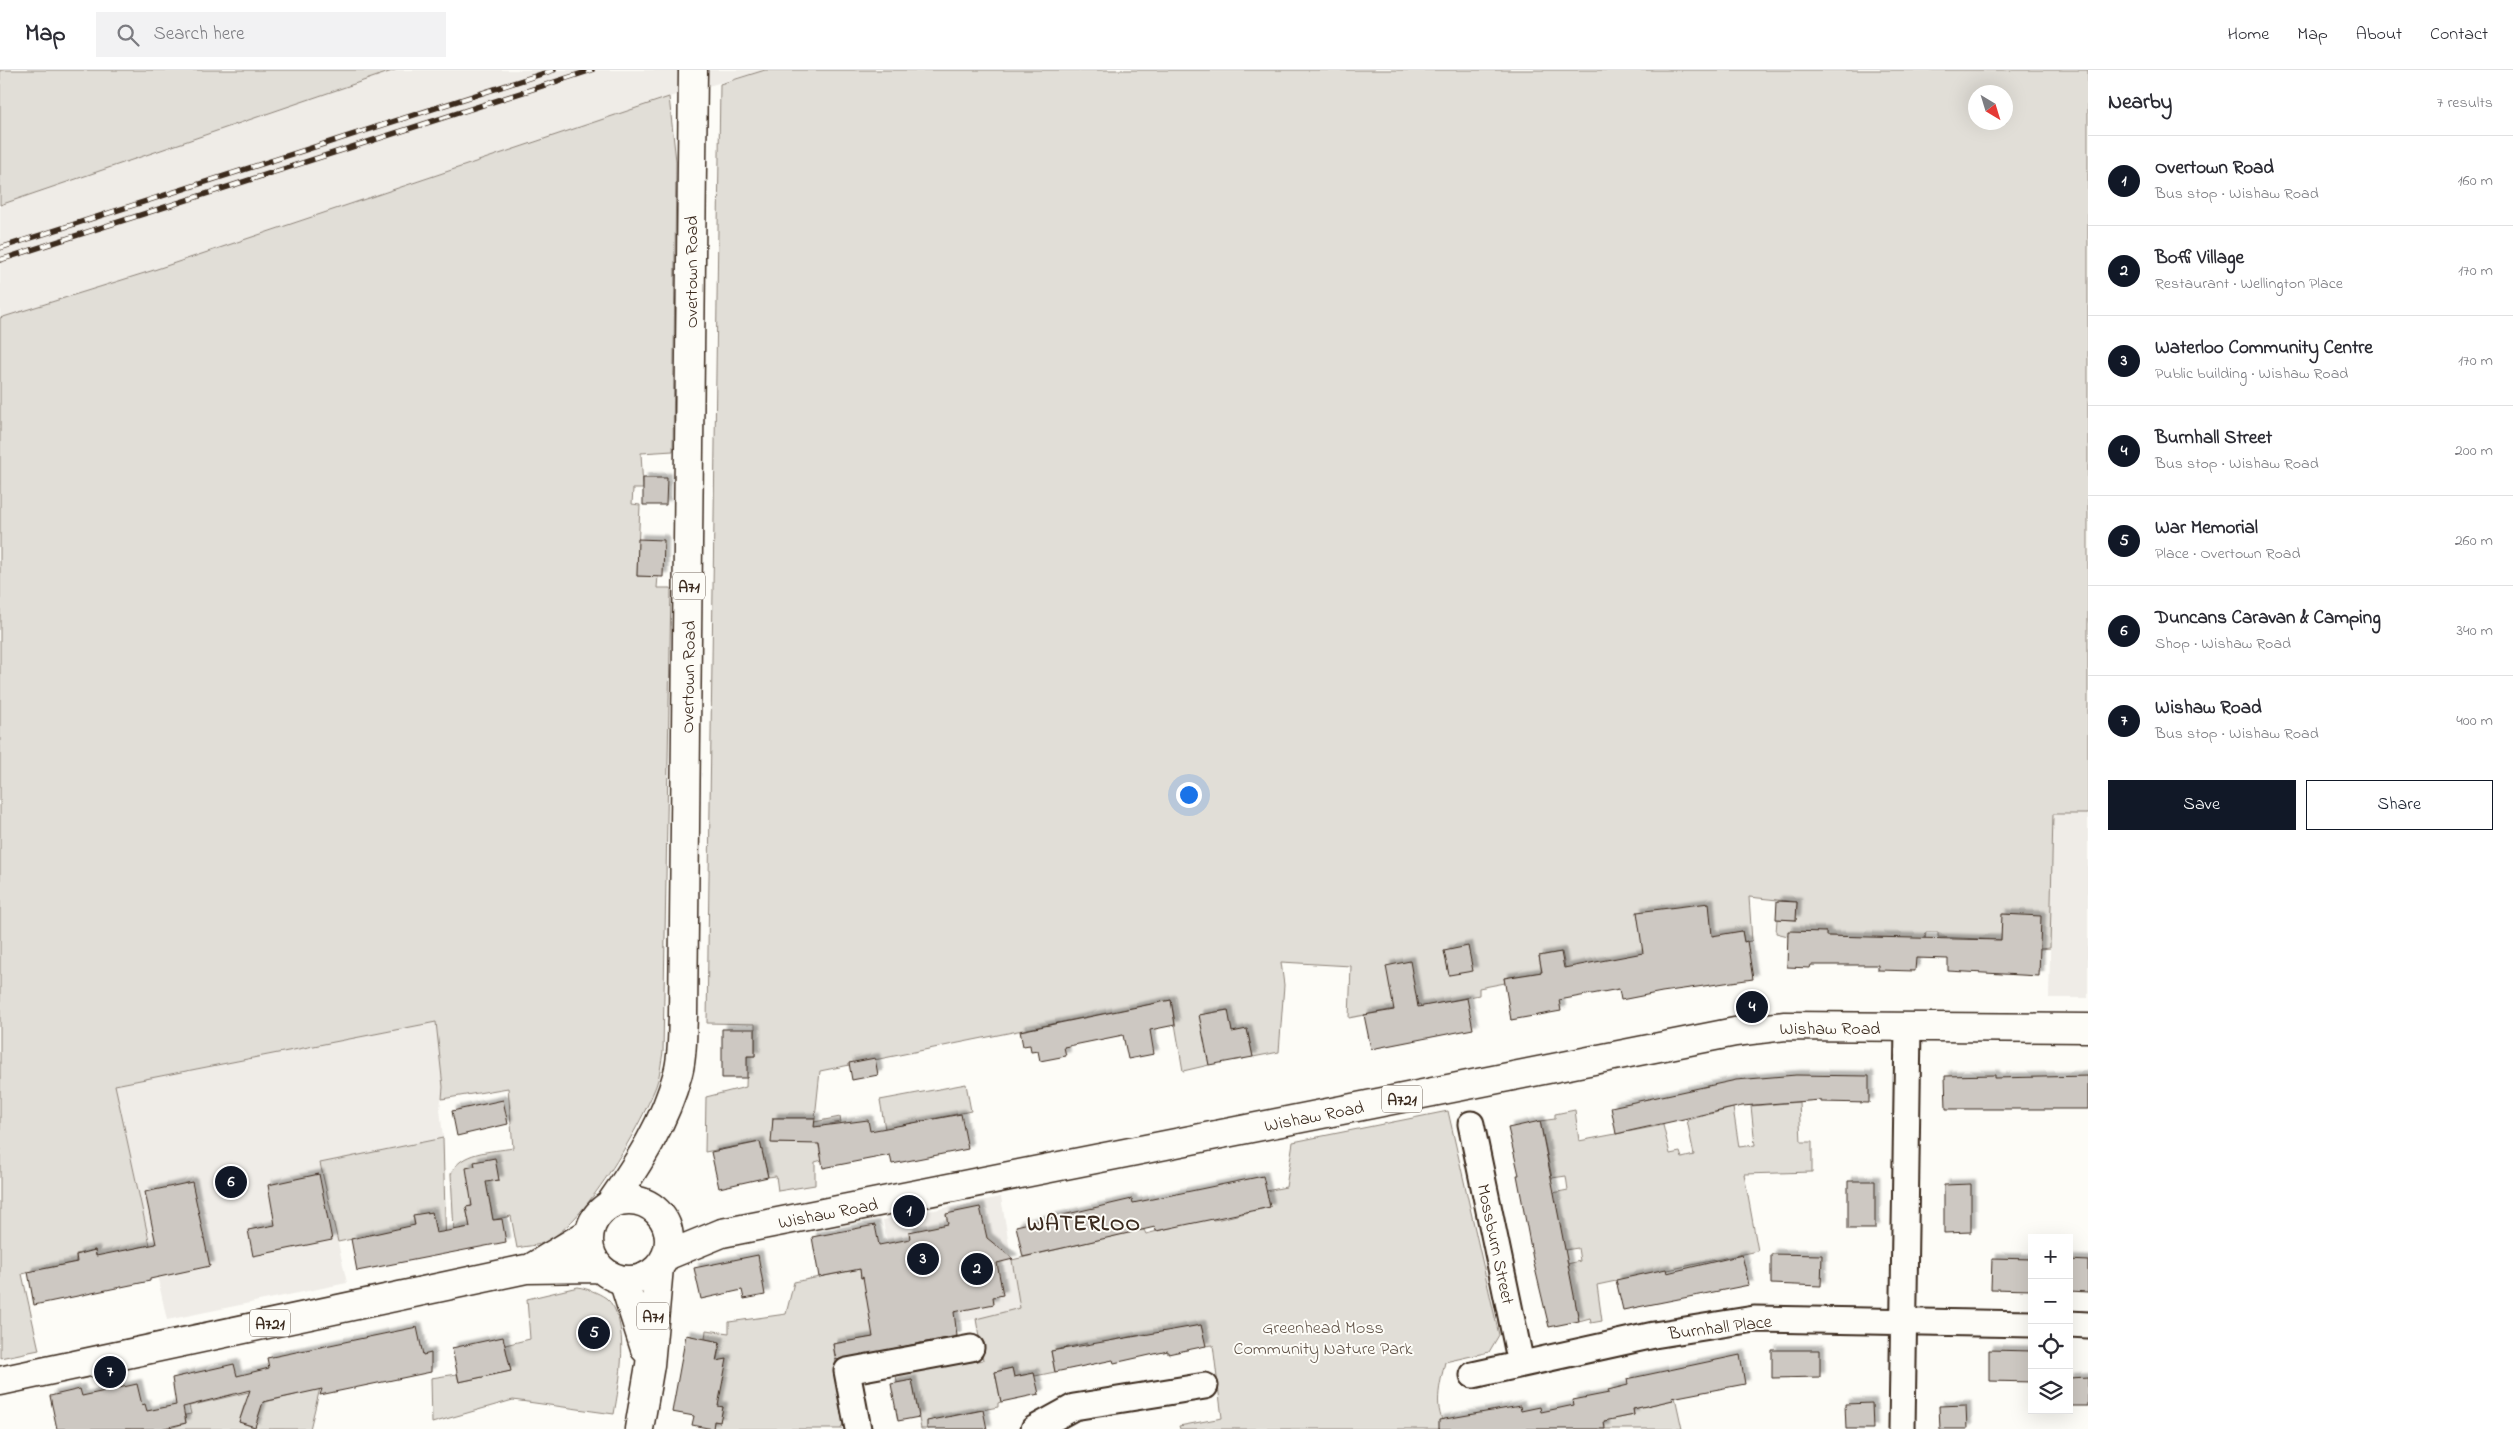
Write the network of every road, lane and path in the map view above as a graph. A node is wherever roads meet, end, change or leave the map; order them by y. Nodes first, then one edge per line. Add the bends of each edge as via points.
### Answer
1 (693, 70) edge
2 (1908, 1027) junction
3 (2088, 1028) edge
4 (1471, 1124) dead end
5 (644, 1156) junction
6 (610, 1204) junction
7 (655, 1209) junction
8 (589, 1233) junction
9 (722, 1233) junction
10 (662, 1262) junction
11 (530, 1268) junction
12 (611, 1274) junction
13 (1905, 1323) junction
14 (2028, 1324) edge
15 (2073, 1324) edge
16 (2088, 1325) edge
17 (971, 1348) dead end
18 (1521, 1364) junction
19 (650, 1365) junction
20 (1473, 1375) dead end
21 (0, 1381) edge
22 (1205, 1386) dead end
23 (639, 1429) edge
24 (858, 1429) edge
25 (1034, 1429) edge
26 (1902, 1429) edge

1 - 5 main road, Overtown Road / A71 via 683,1016 679,1072 660,1125
2 - 3 main road, Wishaw Road / A721
2 - 9 main road, Wishaw Road / A721 via 1785,1026 1735,1032
2 - 13 street
4 - 18 street, Mossburn Street
5 - 6 main road, Overtown Road / A71
5 - 7 main road
6 - 7 main road via 631,1200
6 - 8 main road via 600,1212
7 - 9 main road, Wishaw Road / A721 via 694,1226
7 - 10 main road via 669,1231 669,1244
8 - 11 main road, A721
8 - 12 main road via 592,1256
9 - 10 main road, Wishaw Road / A721
10 - 12 main road via 648,1275 636,1280
10 - 19 main road, A71
11 - 12 main road, A721
11 - 21 main road, A721
12 - 19 main road, A71
13 - 14 street, Burnhall Place
13 - 18 street, Burnhall Place via 1754,1319 1654,1335
13 - 26 street
15 - 16 street
17 - 24 street via 847,1371
18 - 20 street, Burnhall Place
19 - 23 main road, A71
22 - 25 street via 1074,1407

